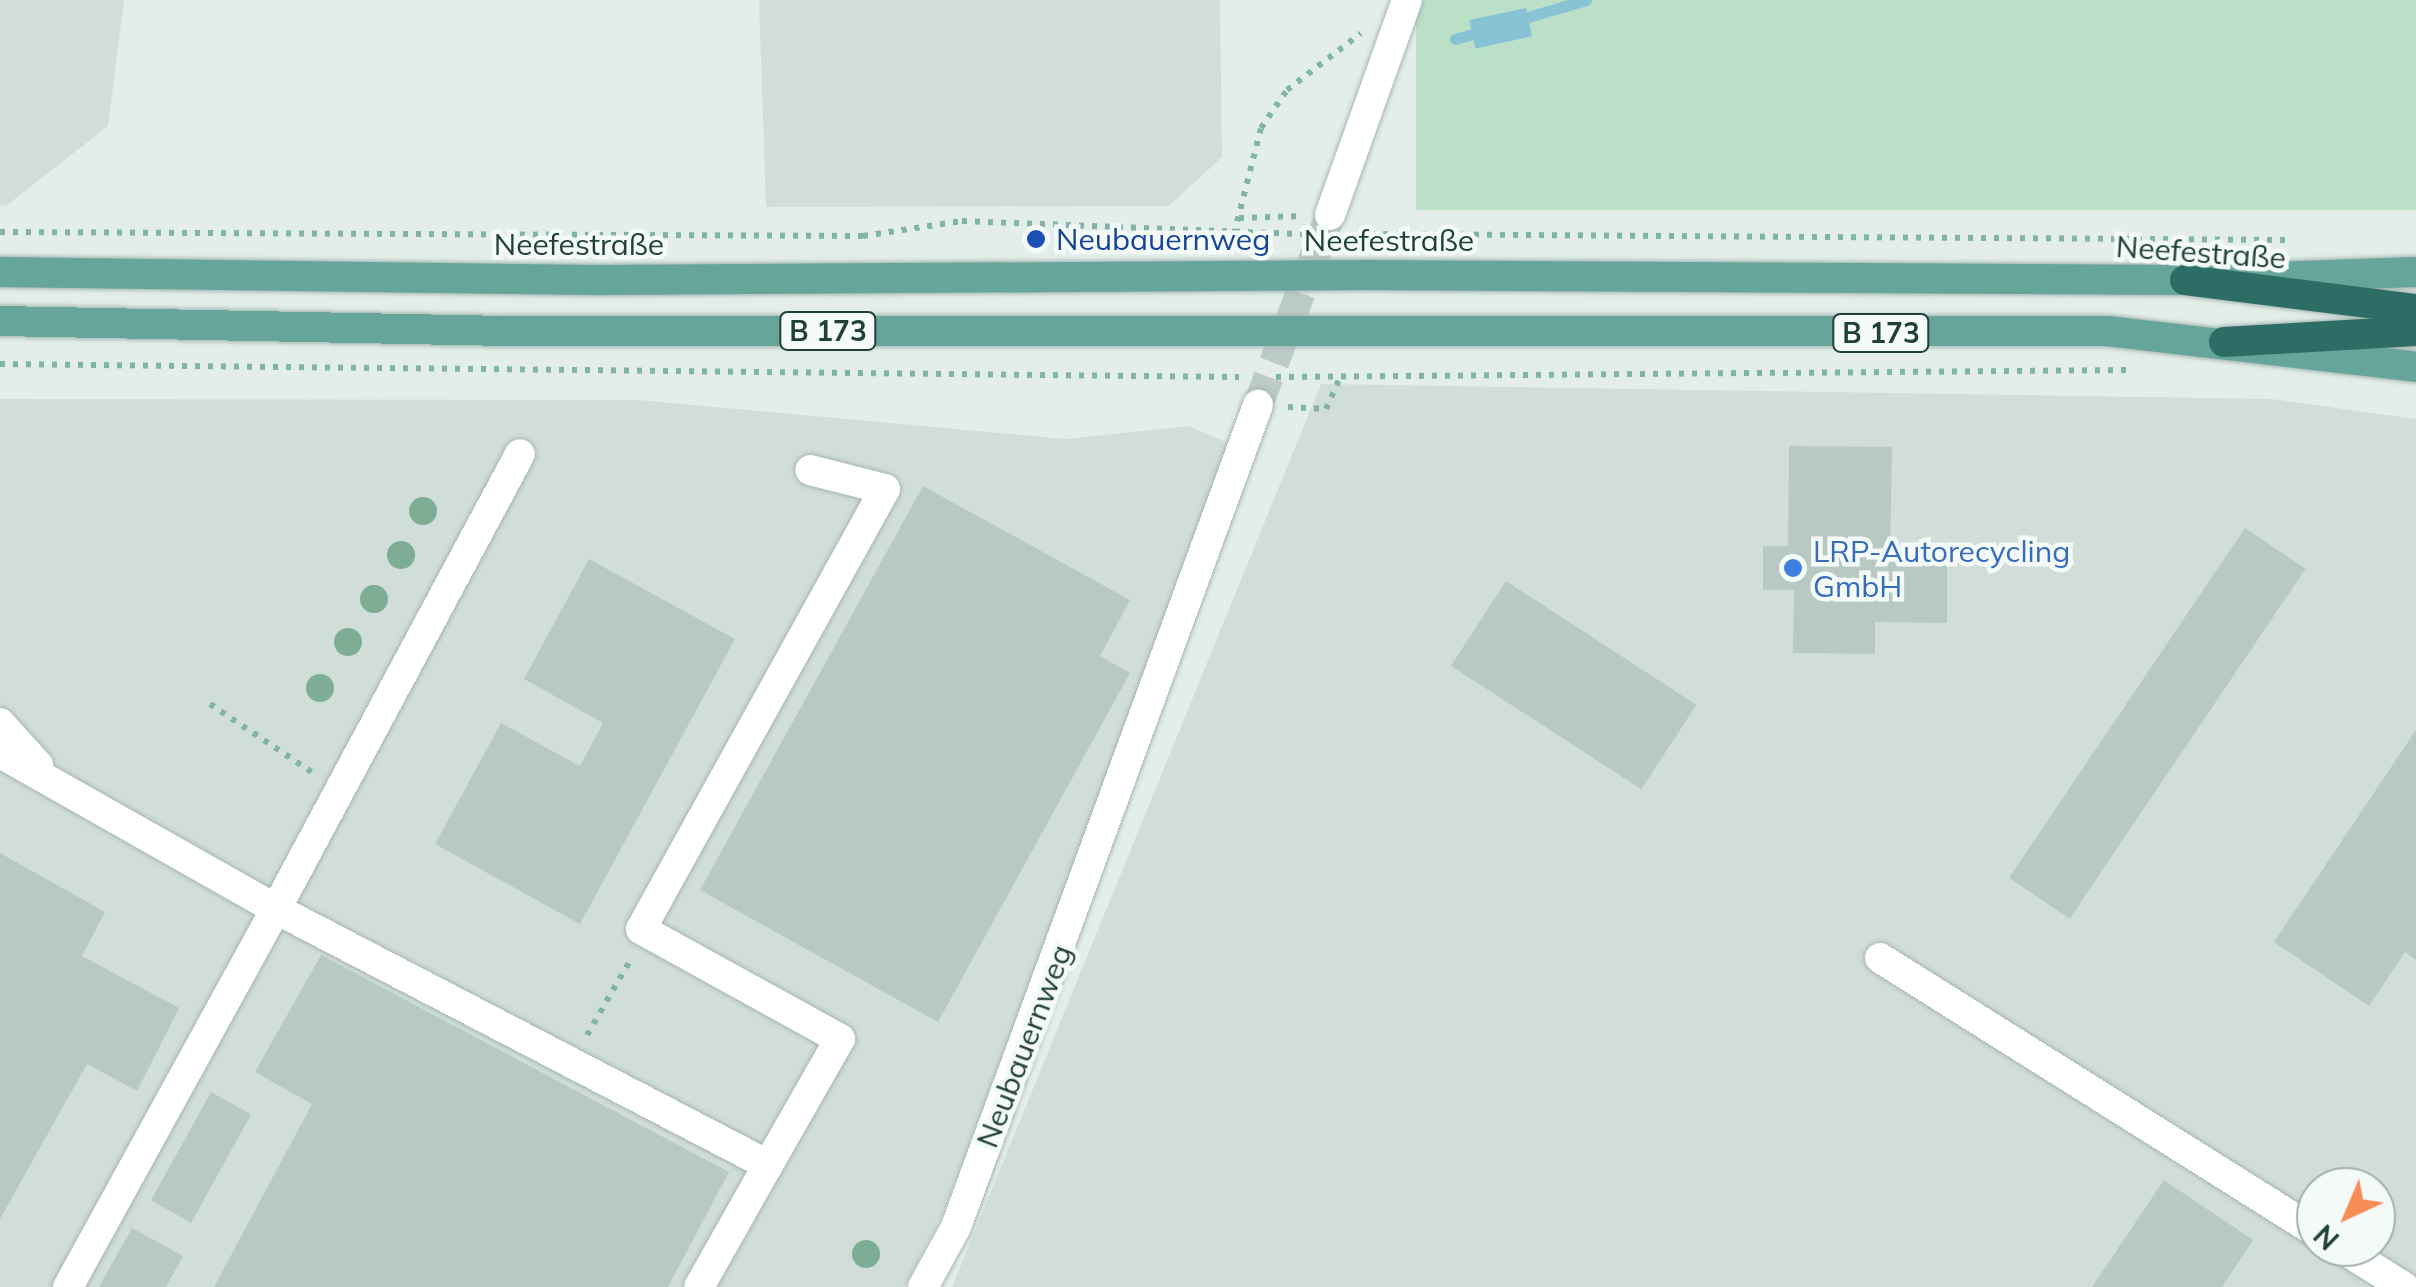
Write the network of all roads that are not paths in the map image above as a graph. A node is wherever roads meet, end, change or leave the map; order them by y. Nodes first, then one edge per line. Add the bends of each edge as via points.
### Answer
1 (1404, 9) edge
2 (1330, 228) tunnel mouth
3 (0, 272) edge
4 (2416, 272) edge
5 (2185, 280) junction
6 (2416, 309) edge
7 (0, 321) edge
8 (2416, 331) edge
9 (2224, 342) junction
10 (2416, 366) edge
11 (1258, 405) tunnel mouth
12 (520, 454) dead end
13 (810, 470) dead end
14 (0, 723) edge
15 (0, 753) edge
16 (58, 789) junction
17 (276, 909) junction
18 (1880, 958) dead end
19 (768, 1165) junction
20 (2296, 1219) edge
21 (2372, 1267) edge
22 (68, 1287) edge
23 (699, 1287) edge
24 (924, 1287) edge
25 (2404, 1287) edge

1 - 2 street
3 - 5 main road, Neefestraße / B 173 via 501,280
4 - 5 main road, B 173
5 - 6 highway, Neefestraße / B 173
7 - 9 main road, B 173 via 508,331 2107,331
8 - 9 highway, B 173
9 - 10 main road
11 - 24 street, Neubauernweg via 956,1227
12 - 17 street
13 - 19 street via 885,488 640,929 840,1039
14 - 16 street
15 - 16 street
16 - 17 street
17 - 19 street
17 - 22 street
18 - 20 street
19 - 23 street
21 - 25 street

